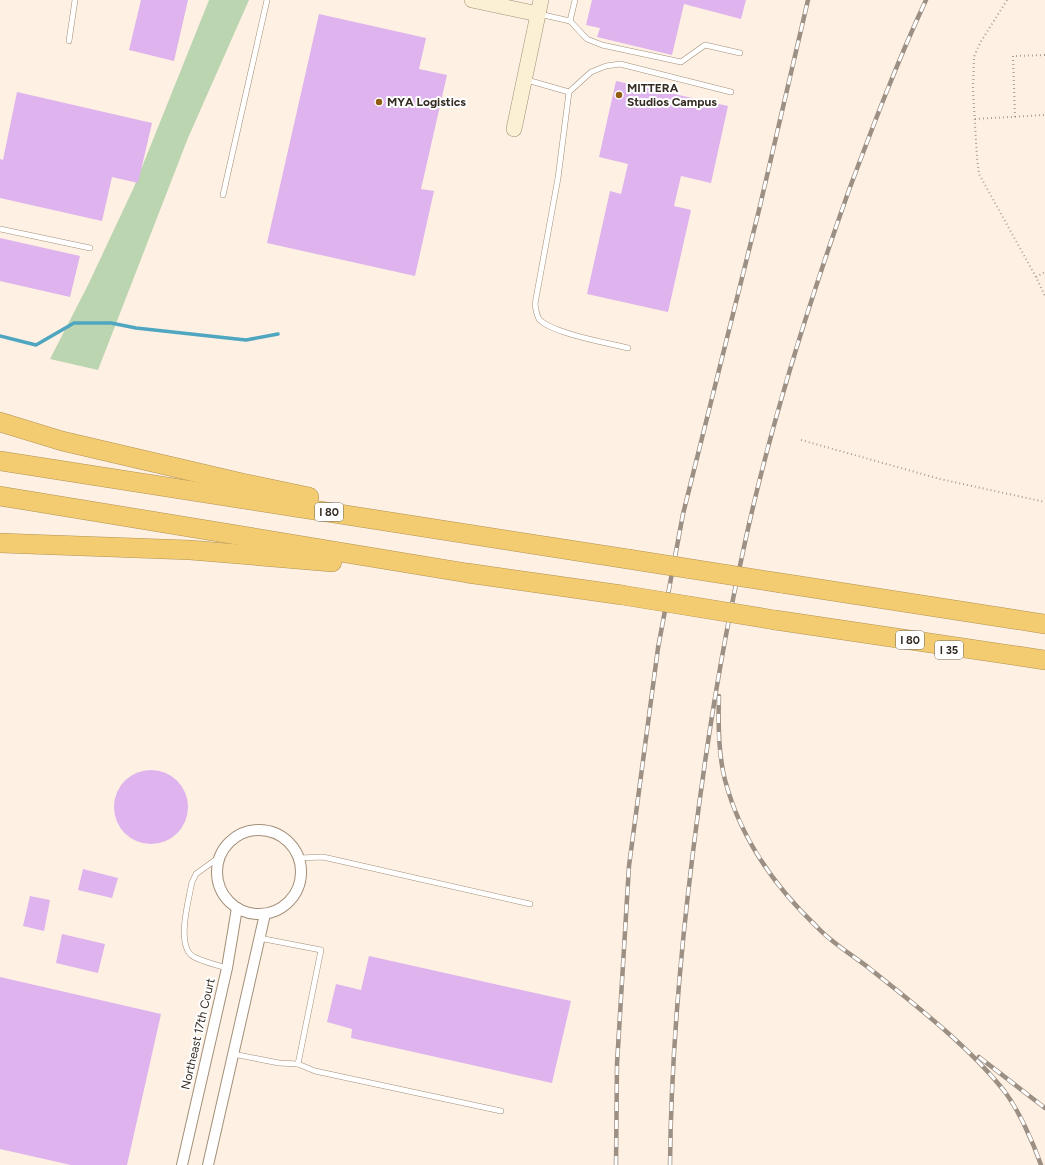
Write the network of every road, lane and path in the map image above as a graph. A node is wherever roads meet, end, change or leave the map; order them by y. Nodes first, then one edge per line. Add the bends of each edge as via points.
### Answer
1 (75, 0) edge
2 (268, 0) edge
3 (472, 0) edge
4 (575, 0) edge
5 (1008, 0) edge
6 (539, 7) edge
7 (570, 21) junction
8 (69, 41) dead end
9 (740, 53) dead end
10 (1045, 55) edge
11 (524, 79) junction
12 (569, 92) junction
13 (731, 92) dead end
14 (1045, 115) edge
15 (1015, 117) junction
16 (975, 119) junction
17 (514, 128) dead end
18 (223, 194) dead end
19 (0, 229) edge
20 (90, 248) dead end
21 (1045, 272) edge
22 (1036, 277) junction
23 (1045, 296) edge
24 (628, 348) dead end
25 (0, 422) edge
26 (801, 440) dead end
27 (0, 461) edge
28 (0, 496) edge
29 (1045, 502) edge
30 (0, 543) edge
31 (574, 550) junction
32 (467, 573) junction
33 (1045, 624) edge
34 (853, 631) junction
35 (1045, 660) edge
36 (1045, 669) edge
37 (218, 858) junction
38 (299, 858) junction
39 (530, 904) dead end
40 (237, 908) junction
41 (265, 914) junction
42 (259, 938) junction
43 (227, 968) junction
44 (233, 1054) junction
45 (298, 1064) junction
46 (501, 1111) dead end
47 (182, 1165) edge
48 (208, 1165) edge

1 - 8 lane
2 - 18 lane
3 - 6 street
4 - 7 lane
5 - 16 path via 980,43 974,57
6 - 7 lane
6 - 11 street
7 - 9 lane via 587,39 602,45 681,62 706,45
10 - 15 path via 1013,56
11 - 12 lane
11 - 17 street
12 - 13 lane via 591,72 620,64
12 - 24 lane via 558,178 535,304 536,312 539,319 558,330
14 - 15 path
15 - 16 path
16 - 22 path via 979,174
19 - 20 lane
21 - 22 path
22 - 23 path
25 - 31 highway via 62,441 242,483
26 - 29 path via 940,479
27 - 31 highway, I 80
28 - 32 highway, I 80
30 - 32 highway via 190,550
31 - 33 highway, I 80, bridge
32 - 34 highway, I 80, bridge
34 - 35 highway, I 80
34 - 36 highway, I 35
37 - 38 street via 224,846 234,837 246,831 259,829 272,831 284,837 293,846
37 - 40 street via 216,872 219,886 226,899
37 - 43 lane via 196,874 192,882 183,938 186,949 193,957
38 - 39 lane via 330,858
38 - 41 street via 302,870 296,894 288,904
40 - 41 street via 250,914
40 - 43 street, Northeast 17th Court
41 - 42 street
42 - 44 street
42 - 45 lane via 321,950
43 - 47 street, Northeast 17th Court
44 - 45 lane
44 - 48 street
45 - 46 lane via 315,1071

